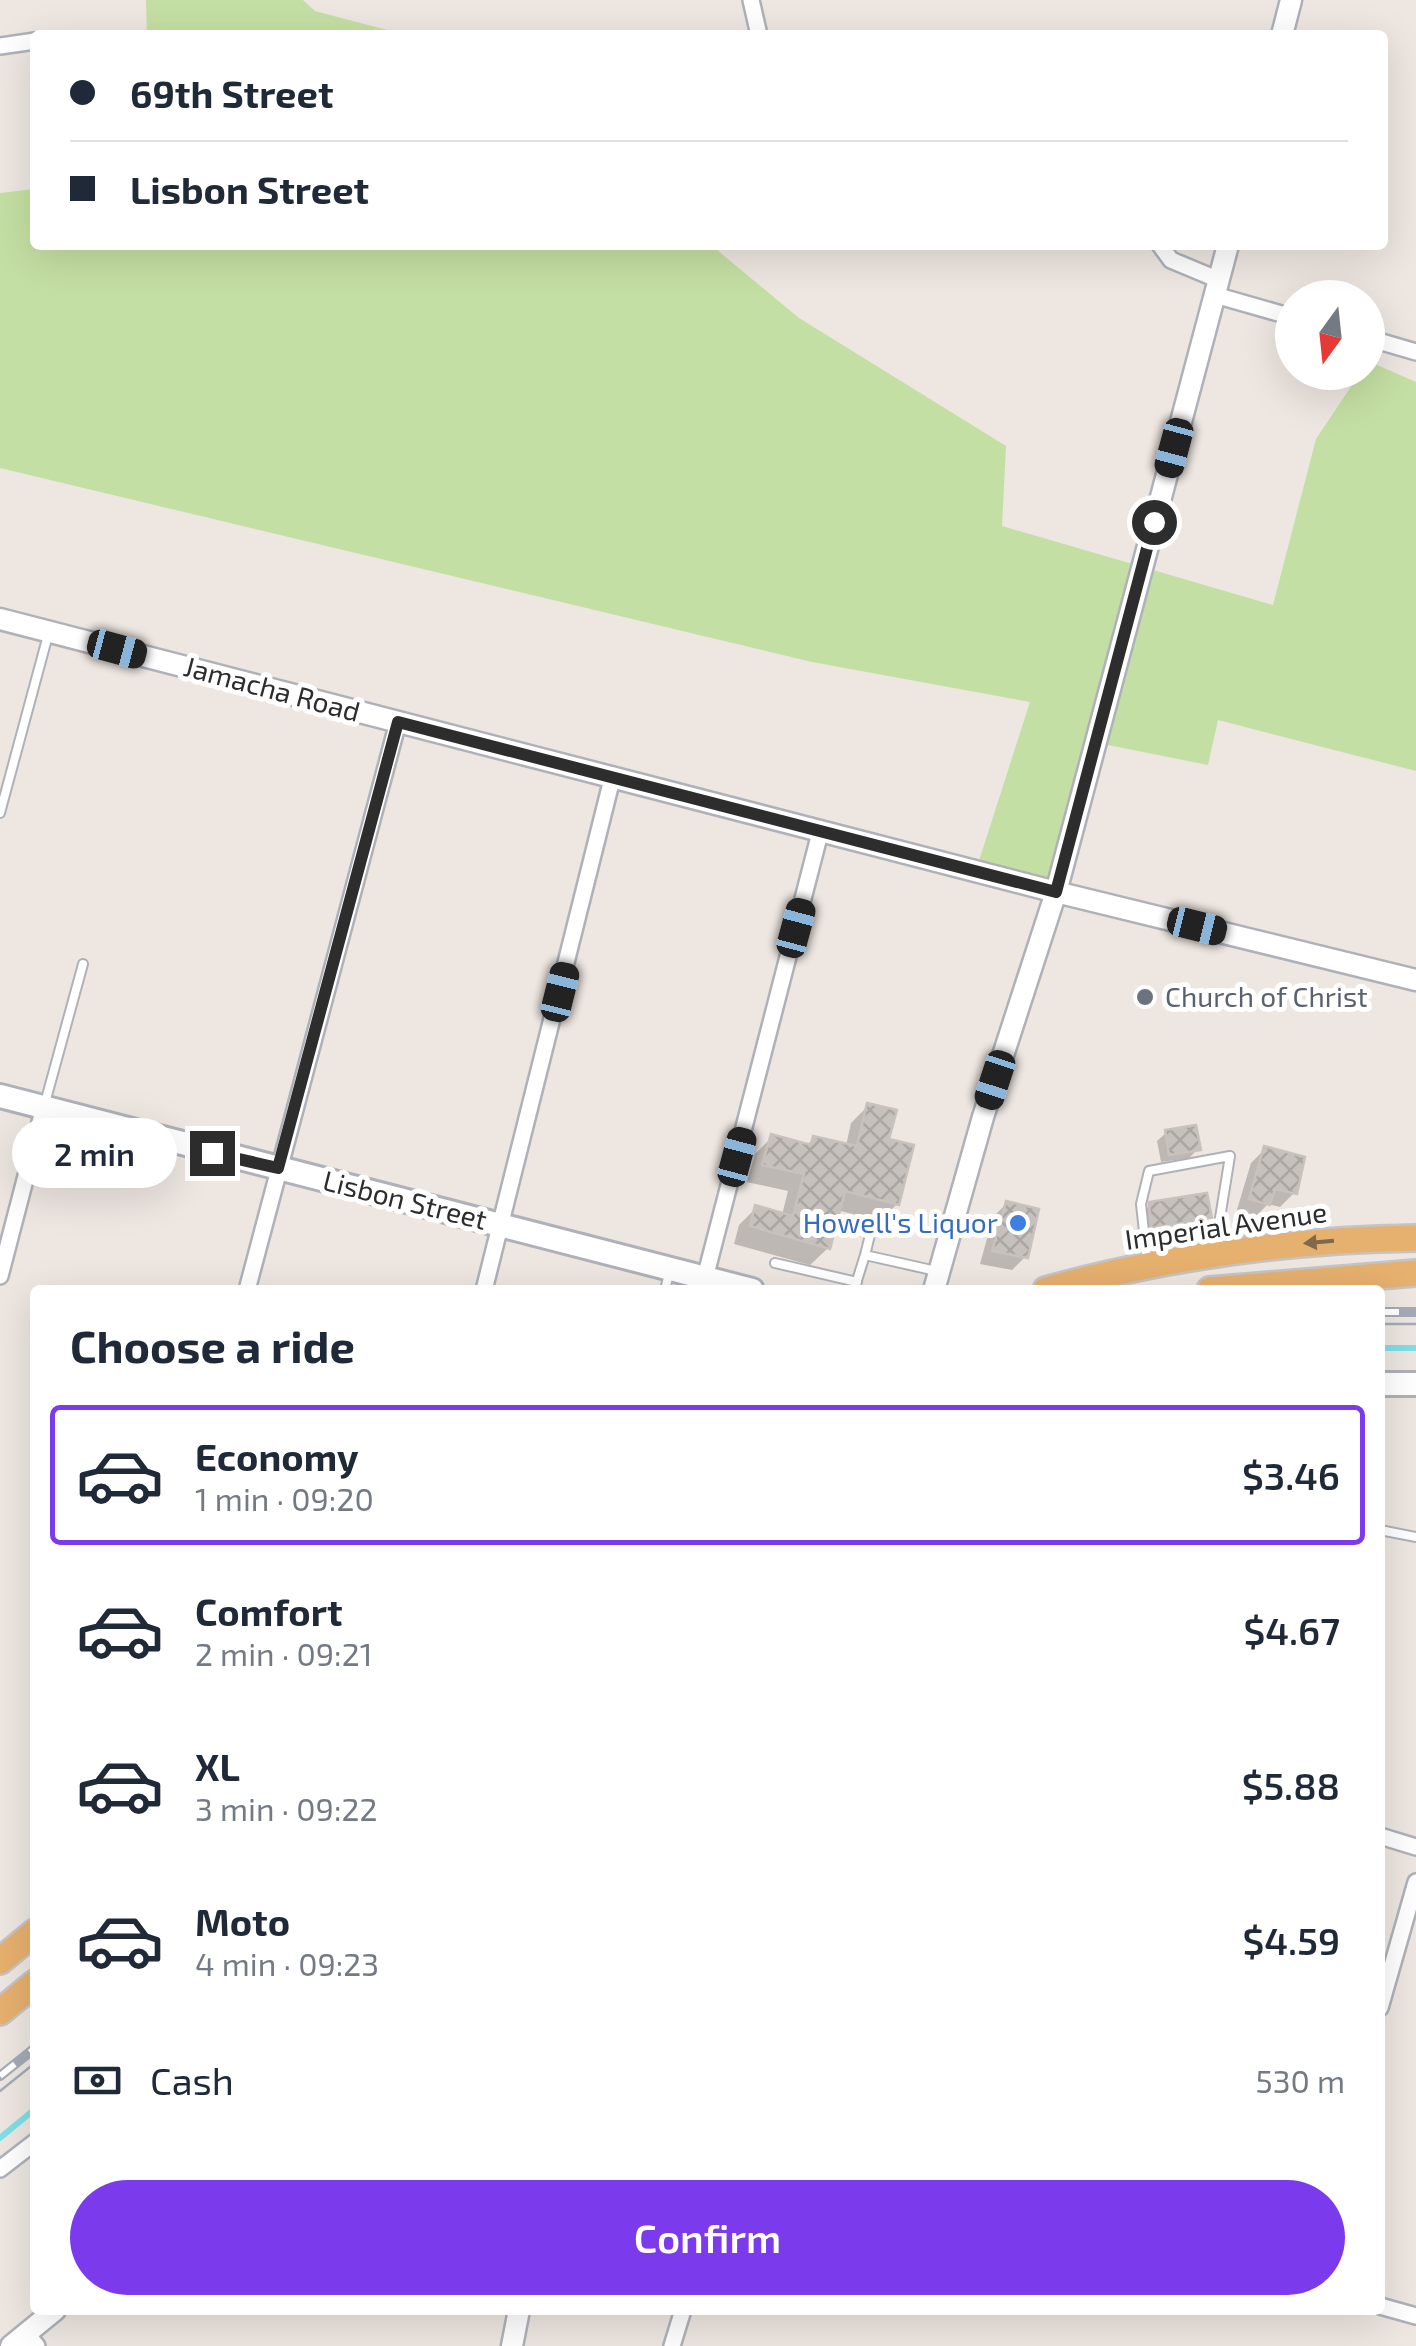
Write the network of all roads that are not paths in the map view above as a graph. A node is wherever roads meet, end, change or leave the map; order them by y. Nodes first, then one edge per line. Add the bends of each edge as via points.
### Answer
1 (751, 0) edge
2 (1291, 0) edge
3 (758, 30) edge
4 (1283, 30) edge
5 (30, 42) edge
6 (0, 46) edge
7 (1164, 250) edge
8 (1227, 250) edge
9 (1217, 288) junction
10 (1275, 310) edge
11 (1385, 343) edge
12 (1416, 352) edge
13 (0, 618) edge
14 (49, 631) junction
15 (398, 722) junction
16 (613, 776) junction
17 (0, 813) edge
18 (822, 829) junction
19 (1056, 892) junction
20 (83, 964) dead end
21 (1416, 980) edge
22 (0, 1096) edge
23 (44, 1107) junction
24 (278, 1168) junction
25 (874, 1220) dead end
26 (502, 1225) junction
27 (1416, 1238) edge
28 (1214, 1253) junction
29 (865, 1254) junction
30 (775, 1262) dead end
31 (1147, 1265) junction
32 (1416, 1273) edge
33 (0, 1276) edge
34 (706, 1278) junction
35 (667, 1279) edge
36 (938, 1281) edge
37 (248, 1285) edge
38 (485, 1285) edge
39 (732, 1285) edge
40 (853, 1285) edge
41 (856, 1285) edge
42 (1066, 1285) edge
43 (1271, 1285) edge
44 (1385, 1384) edge
45 (1416, 1384) edge
46 (1385, 1531) edge
47 (1416, 1537) edge
48 (1385, 1838) edge
49 (1416, 1847) edge
50 (1416, 1882) edge
51 (30, 1936) edge
52 (0, 1961) edge
53 (30, 1987) edge
54 (1385, 1990) edge
55 (0, 2012) edge
56 (30, 2146) edge
57 (0, 2169) edge
58 (1385, 2307) edge
59 (50, 2315) edge
60 (518, 2315) edge
61 (681, 2315) edge
62 (1416, 2316) edge
63 (25, 2342) edge
64 (512, 2346) edge
65 (672, 2346) edge

1 - 3 street
2 - 4 street
5 - 6 street
7 - 9 street
8 - 9 street
9 - 10 street
9 - 19 street
11 - 12 street
13 - 14 street, Jamacha Road
14 - 15 street, Jamacha Road
14 - 17 lane
15 - 16 street, Jamacha Road
15 - 24 street
16 - 18 street, Jamacha Road
16 - 26 street
18 - 19 street, Jamacha Road
18 - 34 street
19 - 21 street, Jamacha Road
19 - 36 street
20 - 23 lane
22 - 23 main road, Lisbon Street
23 - 24 main road, Lisbon Street
23 - 33 street
24 - 26 main road, Lisbon Street
24 - 37 street
25 - 29 lane
26 - 35 main road, Lisbon Street
26 - 38 street
27 -> 28 main road, Imperial Avenue
28 - 31 main road, Imperial Avenue
28 - 31 lane via 1230,1156 1150,1171 1141,1204
29 - 36 lane
29 - 41 lane
30 - 40 lane
31 - 42 main road, Imperial Avenue
32 - 43 main road
34 - 35 main road, Lisbon Street
34 - 39 main road, Lisbon Street
44 - 45 main road
46 - 47 lane
48 - 49 street
50 - 54 street
51 - 52 main road
53 - 55 main road
56 - 57 street
58 - 62 street
59 - 63 street
60 - 64 street
61 - 65 street

